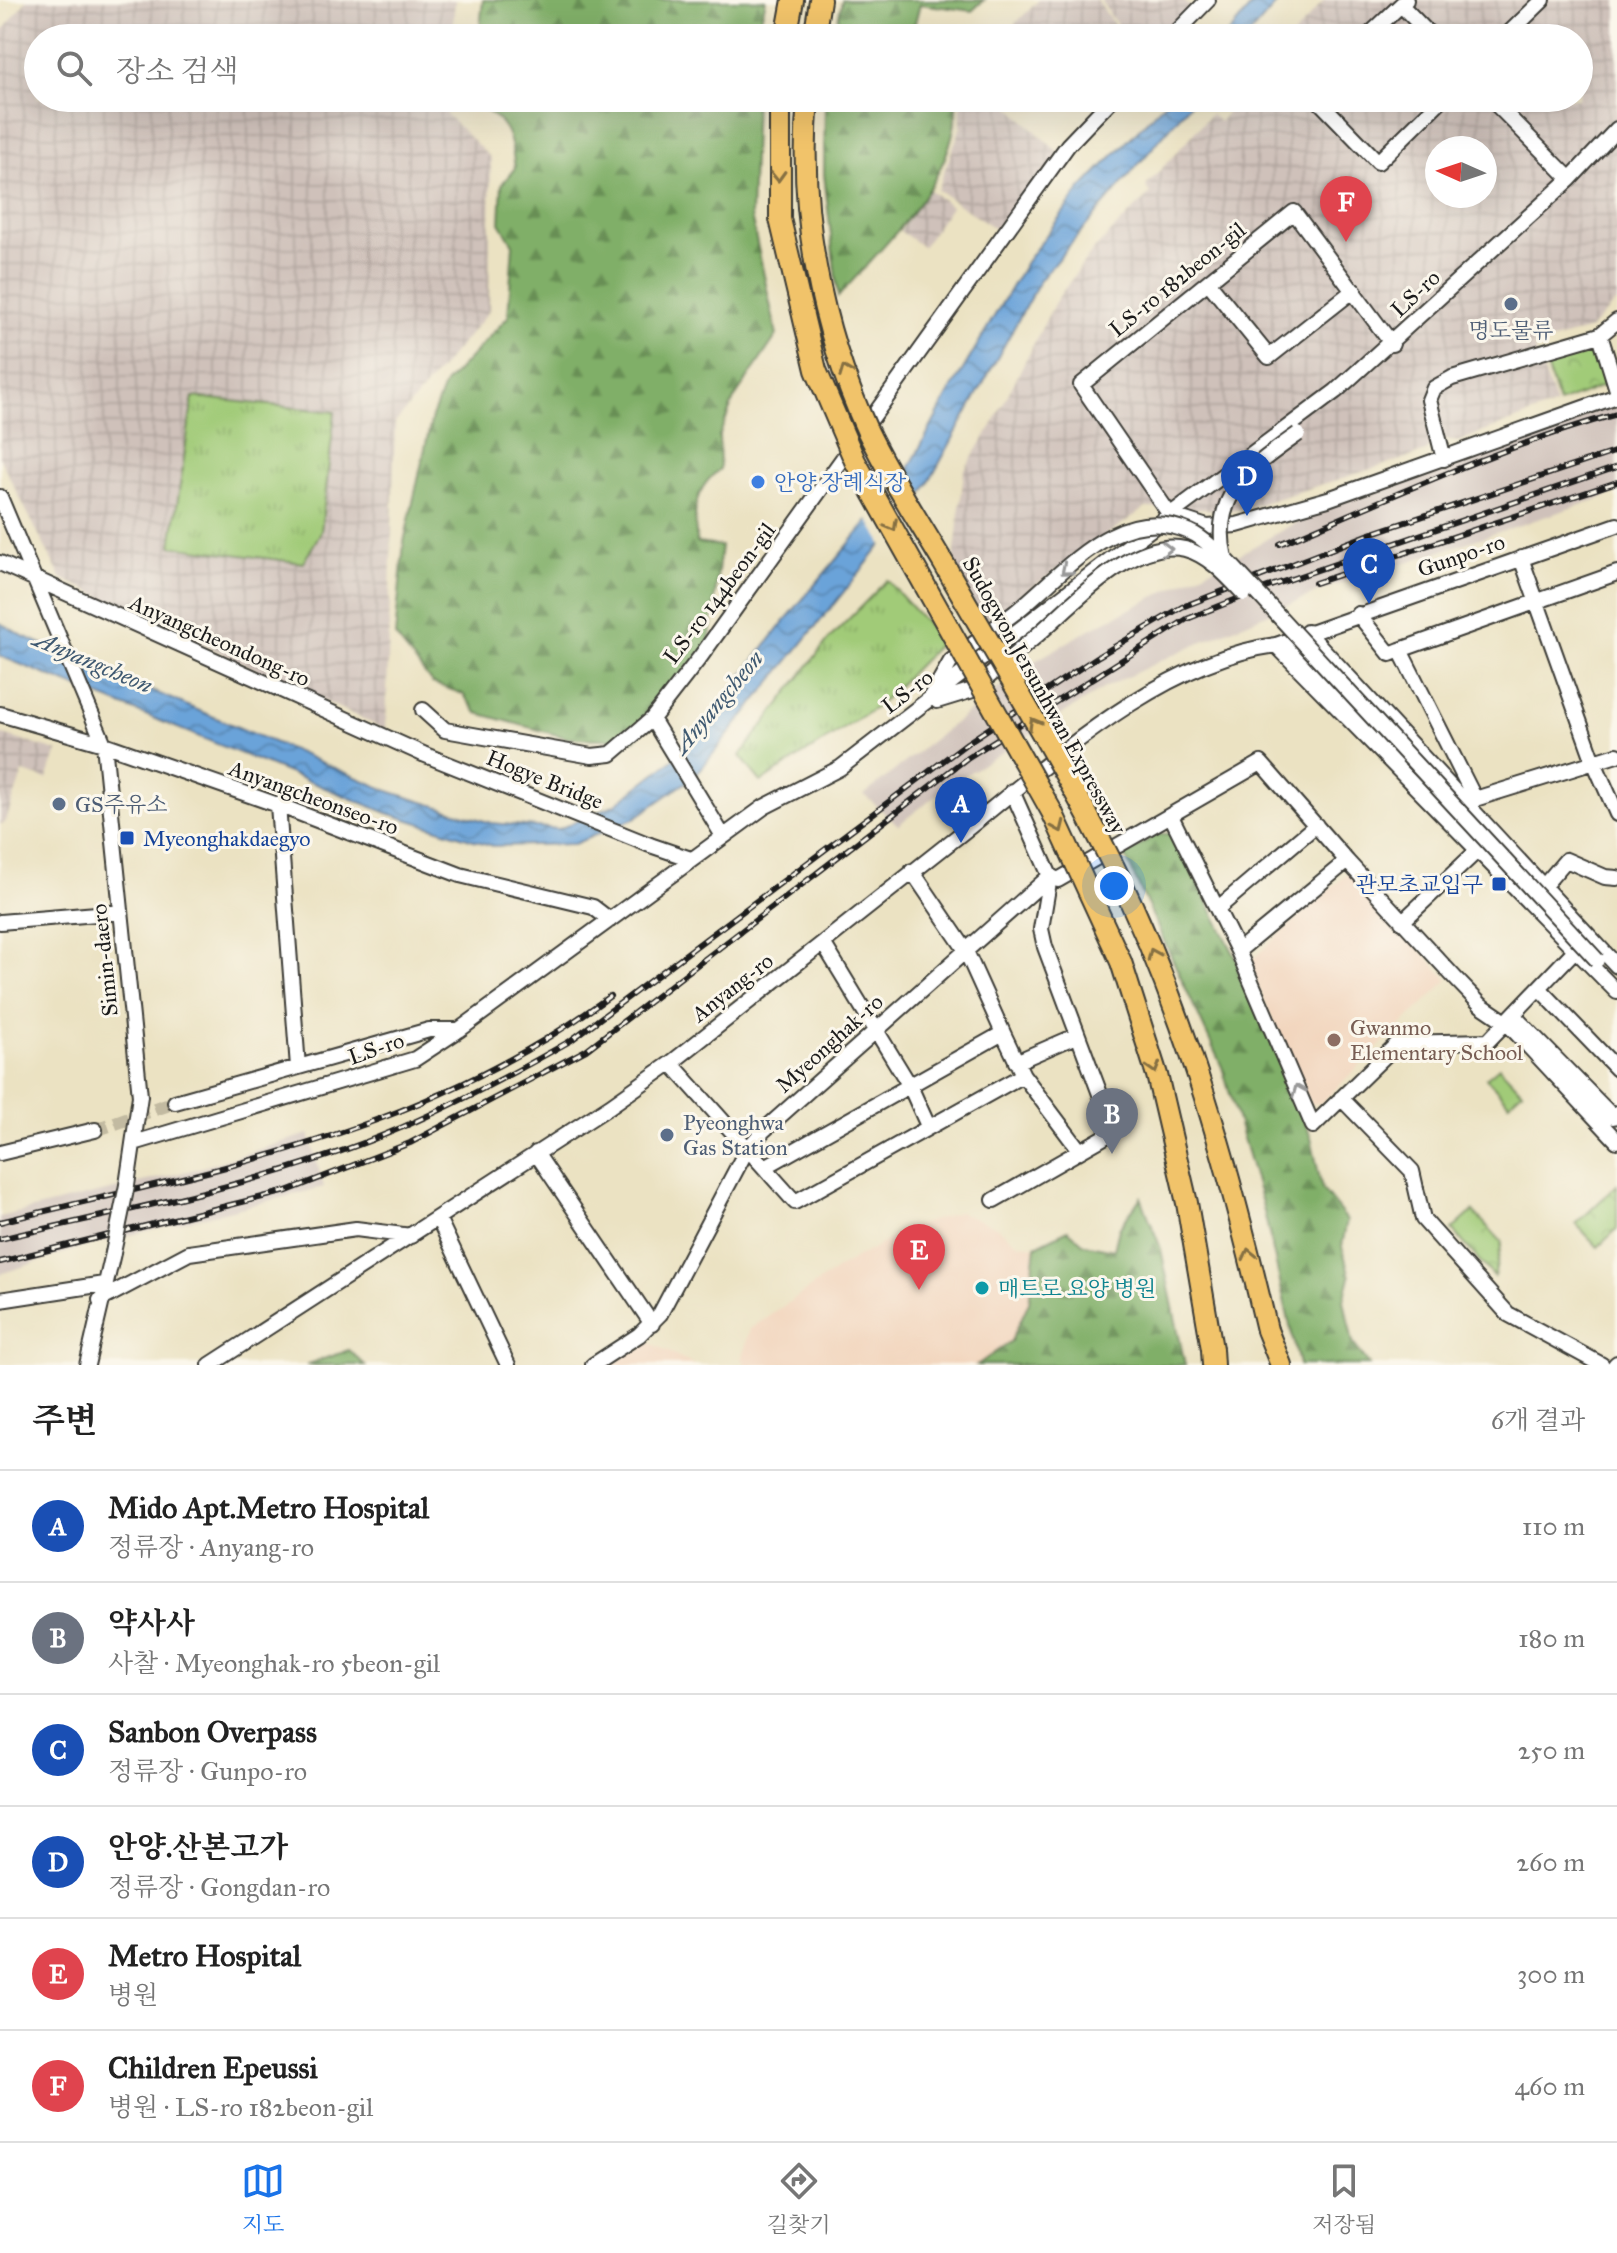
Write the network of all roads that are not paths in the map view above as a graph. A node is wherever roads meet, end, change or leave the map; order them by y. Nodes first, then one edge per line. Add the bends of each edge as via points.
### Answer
1 (793, 0) edge
2 (820, 0) edge
3 (1208, 0) edge
4 (1543, 0) edge
5 (1404, 2) edge
6 (789, 24) edge
7 (816, 24) edge
8 (1185, 24) edge
9 (1381, 24) edge
10 (1422, 24) edge
11 (1518, 24) edge
12 (780, 112) edge
13 (807, 112) edge
14 (1100, 112) edge
15 (1330, 112) edge
16 (1429, 112) edge
17 (1504, 112) edge
18 (1617, 129) edge
19 (1570, 179) junction
20 (1208, 282) junction
21 (1354, 290) junction
22 (1617, 321) edge
23 (1600, 335) junction
24 (1392, 344) junction
25 (1336, 391) junction
26 (1617, 393) edge
27 (1444, 459) junction
28 (0, 497) edge
29 (1170, 515) junction
30 (1617, 525) edge
31 (1225, 558) junction
32 (1521, 558) junction
33 (0, 563) edge
34 (1617, 573) edge
35 (37, 583) junction
36 (1537, 600) junction
37 (1358, 614) junction
38 (1307, 632) junction
39 (1276, 645) junction
40 (1400, 650) junction
41 (925, 705) junction
42 (423, 710) dead end
43 (0, 714) edge
44 (654, 723) junction
45 (101, 738) junction
46 (423, 754) joint
47 (1617, 755) edge
48 (1594, 762) junction
49 (1012, 791) junction
50 (1614, 798) edge
51 (1472, 804) junction
52 (278, 805) junction
53 (1617, 814) edge
54 (1171, 816) junction
55 (1316, 825) junction
56 (723, 836) junction
57 (1478, 850) junction
58 (691, 859) junction
59 (1347, 861) junction
60 (912, 871) junction
61 (1050, 876) junction
62 (1617, 878) edge
63 (1542, 888) junction
64 (1217, 909) junction
65 (121, 912) junction
66 (610, 920) junction
67 (0, 922) edge
68 (1402, 922) junction
69 (823, 943) junction
70 (965, 949) junction
71 (1576, 949) junction
72 (1238, 951) junction
73 (1597, 960) junction
74 (1617, 966) edge
75 (1617, 979) edge
76 (1539, 988) junction
77 (1617, 992) edge
78 (1510, 1018) junction
79 (459, 1030) junction
80 (875, 1030) junction
81 (1003, 1033) junction
82 (1078, 1035) junction
83 (671, 1063) junction
84 (298, 1067) junction
85 (1020, 1068) junction
86 (1617, 1069) edge
87 (910, 1086) junction
88 (1341, 1098) junction
89 (175, 1102) tunnel mouth
90 (1617, 1113) edge
91 (928, 1126) junction
92 (95, 1130) tunnel mouth
93 (1617, 1141) edge
94 (134, 1143) junction
95 (746, 1151) junction
96 (1080, 1151) junction
97 (0, 1153) edge
98 (536, 1153) junction
99 (765, 1167) junction
100 (994, 1200) dead end
101 (438, 1218) junction
102 (411, 1236) junction
103 (104, 1284) junction
104 (0, 1300) edge
105 (100, 1300) junction
106 (652, 1324) junction
107 (1267, 1330) junction
108 (1213, 1357) edge
109 (87, 1365) edge
110 (210, 1365) edge
111 (508, 1365) edge
112 (593, 1365) edge
113 (1272, 1365) edge
114 (1281, 1365) edge
115 (1602, 1365) edge

1 - 6 highway
2 - 7 highway
3 - 8 street
4 - 11 street
5 - 9 street
5 - 10 street
12 -> 108 highway, bridge via 780,219 816,370 855,461 1052,812 1121,962 1157,1075 1181,1175
107 -> 13 highway, Sudogwon Je1sunhwan Expressway, bridge via 1234,1187 1158,963 1107,853 868,431 836,351 811,240 805,181
14 - 44 street, LS-ro 144beon-gil via 1068,145
15 - 16 street via 1378,162
17 - 19 street
18 - 19 street, LS-ro
19 - 24 street, LS-ro
20 - 21 street via 1269,357
20 - 21 street, LS-ro 182beon-gil via 1294,212
20 - 29 street, LS-ro 182beon-gil via 1081,385
21 - 24 street, LS-ro 182beon-gil
22 - 23 street
23 - 26 street
23 - 27 street via 1452,378 1434,388 1429,400
24 - 25 street, LS-ro
25 - 29 street, LS-ro
25 - 31 street, bridge via 1298,434 1243,477 1229,497 1220,527
26 - 27 street
27 - 29 street via 1237,525 1207,527
28 - 35 street
29 - 41 street, LS-ro
30 - 32 street, Gunpo-ro
31 -> 41 street, bridge via 1194,533 1168,524 1136,524 1107,536 951,661
31 - 73 street, bridge
32 - 36 street
32 - 37 street, Gunpo-ro
33 - 35 street, Anyangcheondong-ro
34 - 36 street
35 - 45 street, Simin-daero
35 - 46 street, Anyangcheondong-ro
36 - 40 street
36 - 48 street
37 - 38 street, Gunpo-ro
37 - 40 street via 1390,654
38 - 39 street, Gunpo-ro
38 - 51 street
39 - 49 street, Anyang-ro via 1240,652 1194,671 1097,724
39 - 57 street
40 - 51 street
41 - 56 street, LS-ro via 840,768 764,807
41 -> 73 street, bridge via 973,690 1131,557 1160,547 1188,550 1219,568
42 - 44 street, LS-ro 144beon-gil via 445,730 592,756 611,754
43 - 45 street, Anyangcheonseo-ro
44 - 56 street
45 - 52 street, Anyangcheonseo-ro
45 - 65 street, Simin-daero
46 - 58 street, Hogye Bridge, bridge
47 - 48 street
48 - 50 street
48 - 51 street
49 - 60 street, Anyang-ro
49 - 61 street
50 - 53 street
51 - 63 street
52 - 66 street, Anyangcheonseo-ro via 460,875 593,907
52 - 84 street
54 - 55 street via 1261,763
54 - 61 street via 1058,880
54 - 64 street
55 - 59 street
55 - 64 street
56 - 58 street, LS-ro
57 - 68 street
57 - 71 street
58 - 66 street, LS-ro
59 - 68 street
59 - 72 street
60 - 69 street, Anyang-ro
60 - 70 street
61 - 70 street, Myeonghak-ro
61 - 82 street via 1041,929
62 - 63 street via 1566,860
63 - 74 street
64 - 72 street
65 - 67 street
65 - 94 street, Simin-daero via 140,1096
66 - 79 street, LS-ro
68 - 78 street via 1481,1005
69 - 80 street
69 - 83 street, Anyang-ro
70 - 80 street, Myeonghak-ro
70 - 81 street
71 - 76 street
71 - 77 street
88 -> 72 street via 1313,1126
73 - 75 street
76 - 78 street
76 - 86 street
78 - 88 street via 1488,1041 1398,1043
78 - 90 street via 1613,1117
78 - 93 street
79 - 84 street via 429,1030
79 - 94 street, LS-ro via 415,1059
80 - 87 street
80 - 95 street, Myeonghak-ro
81 - 85 street
81 - 87 street
82 - 85 street
82 - 96 street via 1112,1126 1108,1135
83 - 95 street
83 - 98 street, Anyang-ro
84 - 89 street
85 - 91 street
85 - 96 street
87 - 91 street
87 - 99 street
88 - 115 street via 1412,1171 1423,1219 1508,1314
91 - 99 street via 795,1202
92 - 97 street
94 - 103 street, Simin-daero, bridge
95 - 99 street
95 - 106 street, Myeonghak-ro
96 - 100 street
98 - 101 street, Anyang-ro
98 - 106 street
101 - 102 street, Anyang-ro
101 - 111 street
102 - 105 street via 356,1229 189,1253
102 - 110 street, Anyang-ro
103 - 104 street
103 - 105 street
105 - 109 street
106 - 112 street, Myeonghak-ro
107 - 113 highway, Sudogwon Je1sunhwan Expressway
107 - 114 highway

